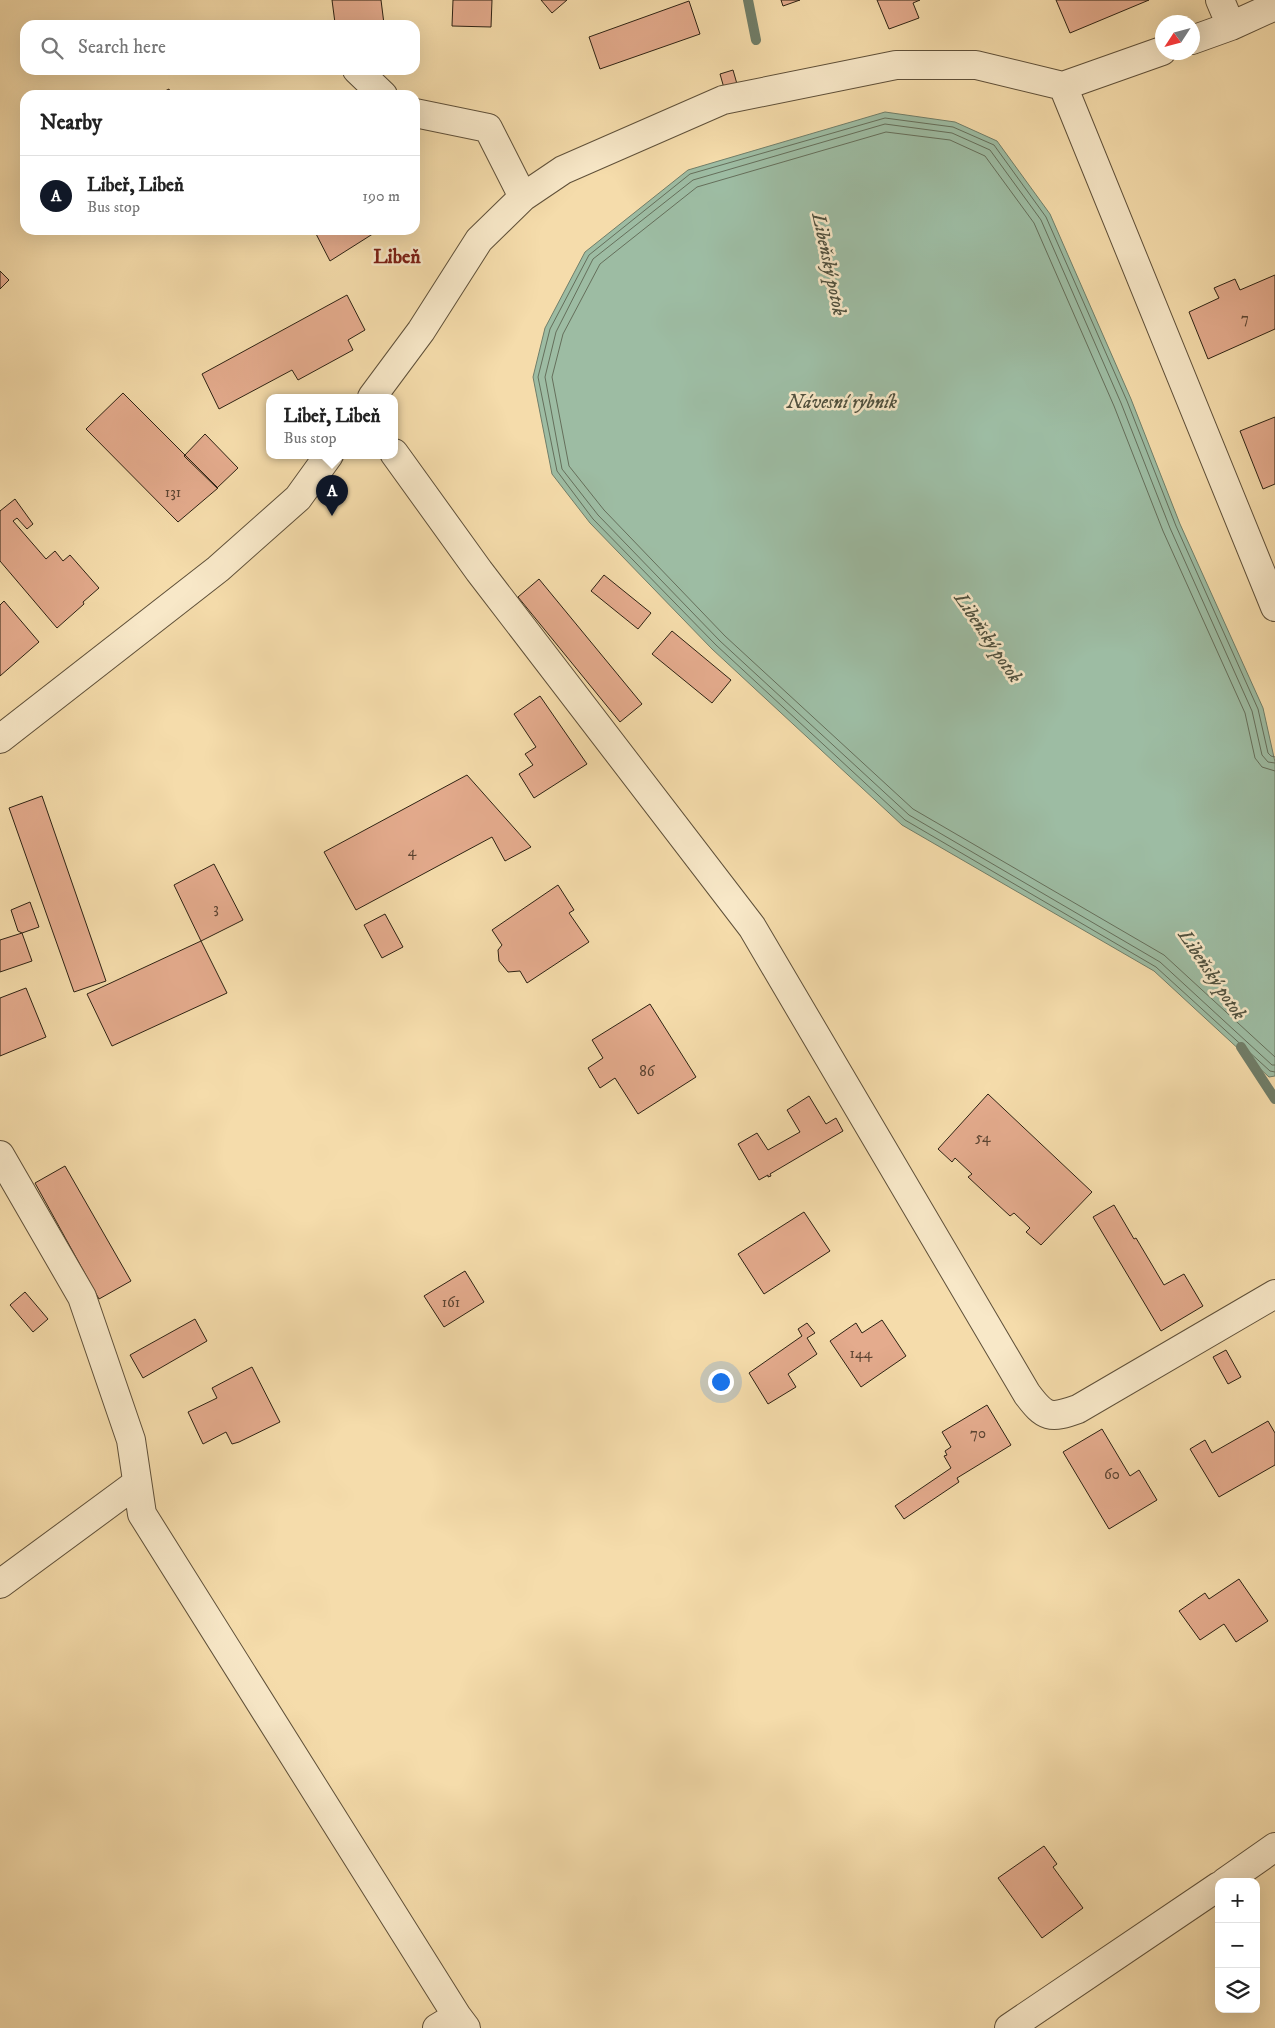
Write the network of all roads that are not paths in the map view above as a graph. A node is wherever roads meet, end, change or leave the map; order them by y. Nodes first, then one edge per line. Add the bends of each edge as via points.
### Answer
1 (1220, 0) edge
2 (1275, 6) edge
3 (1231, 26) junction
4 (1200, 37) edge
5 (1155, 53) edge
6 (362, 75) edge
7 (1063, 86) junction
8 (378, 90) edge
9 (420, 113) edge
10 (523, 197) junction
11 (374, 394) edge
12 (326, 459) edge
13 (398, 459) edge
14 (1275, 607) edge
15 (0, 740) edge
16 (0, 1155) edge
17 (1275, 1294) edge
18 (137, 1483) junction
19 (0, 1584) edge
20 (1275, 1847) edge
21 (1231, 1878) edge
22 (1215, 1889) edge
23 (454, 2024) edge
24 (1009, 2028) edge

1 - 3 street
2 - 3 street
3 - 4 street
5 - 7 street
6 - 8 street
7 - 10 street via 976,64 896,65 722,100 563,170
7 - 14 street
9 - 10 street via 488,128
10 - 11 street via 479,240 421,331
12 - 15 street via 298,498 218,569
13 - 17 street via 479,571 752,927 1027,1394 1040,1410 1058,1416 1078,1409
16 - 18 street via 82,1297 131,1440
18 - 19 street
18 - 23 street via 142,1514
20 - 21 street
22 - 24 street

